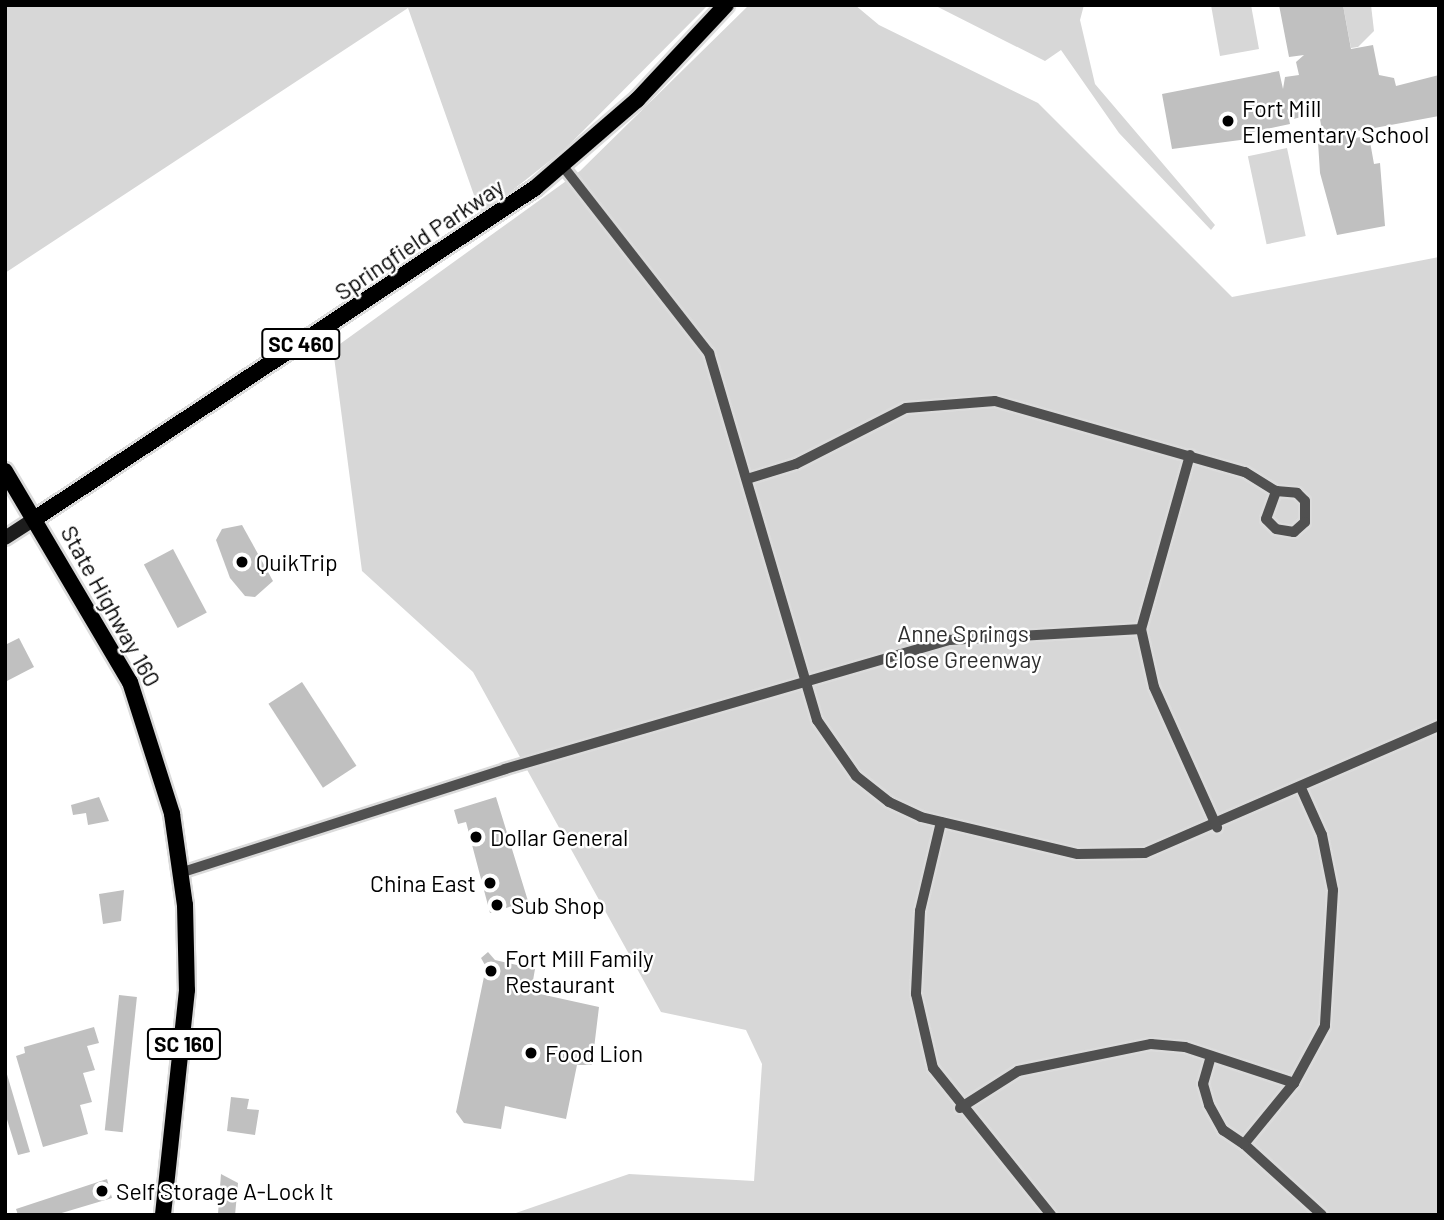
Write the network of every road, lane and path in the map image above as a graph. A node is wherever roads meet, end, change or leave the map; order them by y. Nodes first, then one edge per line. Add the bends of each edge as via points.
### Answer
1 (726, 5) edge
2 (562, 165) junction
3 (1189, 455) junction
4 (5, 471) edge
5 (747, 479) junction
6 (1276, 491) junction
7 (36, 517) junction
8 (5, 538) edge
9 (1141, 629) junction
10 (807, 683) junction
11 (1439, 726) edge
12 (1301, 788) junction
13 (941, 822) junction
14 (1217, 827) junction
15 (183, 872) junction
16 (1211, 1056) junction
17 (1294, 1083) junction
18 (960, 1108) junction
19 (1244, 1143) junction
20 (163, 1215) edge
21 (1051, 1215) edge
22 (1322, 1215) edge

1 - 2 main road, Springfield Parkway / SC 460 via 637,100
2 - 5 street via 698,333
2 - 7 main road, Springfield Parkway / SC 460 via 474,233
3 - 5 street via 995,401 942,402 906,408 796,464
3 - 6 street via 1245,472
3 - 9 street
4 - 7 main road, SC 160
5 - 10 street
6 - 6 street via 1287,489 1305,501 1305,522 1294,532 1276,529 1266,519
7 - 8 main road, SC 460
7 - 15 main road, State Highway 160 / SC 160 via 135,693 165,781
9 - 10 street via 976,635
9 - 14 street via 1154,687
10 - 13 street via 822,729 856,776 890,802
10 - 15 street via 505,769
11 - 12 street
12 - 14 street
12 - 17 street via 1322,835 1334,890 1325,1026
13 - 14 street via 1078,854 1113,856 1145,853
13 - 18 street via 920,911 916,993 933,1068
15 - 20 main road, State Highway 160 / SC 160 via 186,1012
16 - 17 street
16 - 18 street via 1151,1044 1068,1056 1018,1071
16 - 19 street via 1203,1084 1209,1105 1223,1130
17 - 19 street
18 - 21 street
19 - 22 street

